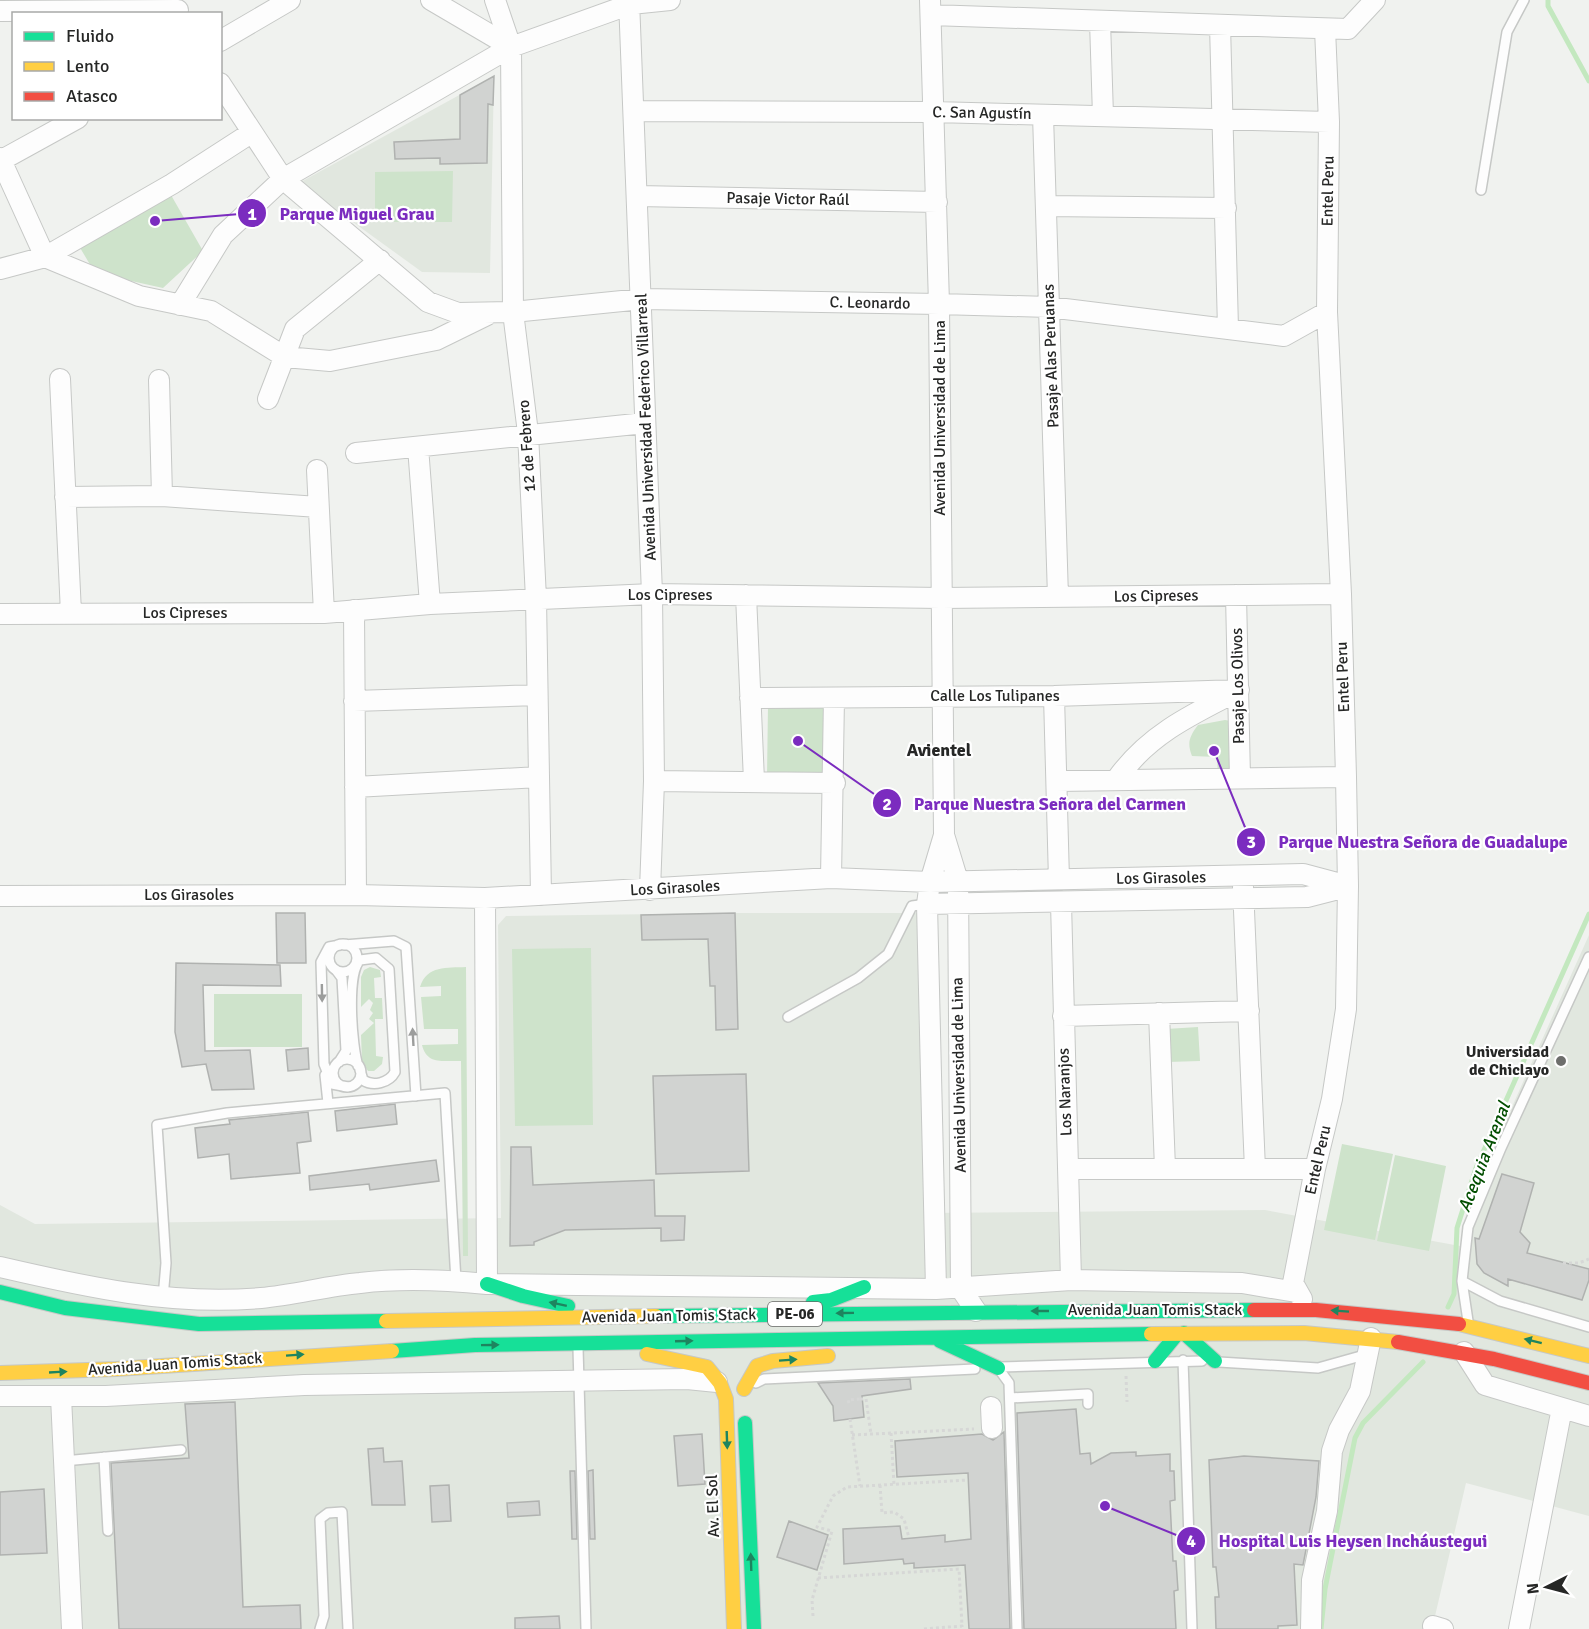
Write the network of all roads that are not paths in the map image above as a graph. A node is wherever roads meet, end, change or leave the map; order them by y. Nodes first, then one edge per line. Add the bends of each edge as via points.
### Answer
1 (431, 0) edge
2 (495, 0) edge
3 (670, 0) edge
4 (1375, 0) edge
5 (1524, 0) edge
6 (286, 1) edge
7 (633, 1) edge
8 (177, 8) edge
9 (931, 8) edge
10 (0, 11) edge
11 (1100, 21) junction
12 (1220, 25) junction
13 (1325, 29) junction
14 (222, 40) edge
15 (511, 47) junction
16 (222, 87) edge
17 (635, 111) junction
18 (934, 112) junction
19 (1043, 115) junction
20 (1103, 116) junction
21 (1224, 119) junction
22 (74, 120) edge
23 (1329, 122) junction
24 (251, 133) junction
25 (0, 159) edge
26 (283, 179) junction
27 (1481, 190) dead end
28 (638, 196) junction
29 (937, 202) junction
30 (1046, 206) junction
31 (1226, 208) junction
32 (45, 257) junction
33 (380, 260) junction
34 (0, 269) edge
35 (642, 299) junction
36 (939, 304) junction
37 (180, 305) junction
38 (1049, 307) junction
39 (492, 312) junction
40 (513, 312) junction
41 (1327, 312) junction
42 (1228, 328) junction
43 (285, 357) junction
44 (60, 379) dead end
45 (159, 380) dead end
46 (268, 399) dead end
47 (645, 423) junction
48 (528, 434) junction
49 (418, 447) junction
50 (356, 453) dead end
51 (317, 470) dead end
52 (162, 496) junction
53 (65, 497) junction
54 (318, 507) junction
55 (652, 594) junction
56 (1341, 594) junction
57 (746, 595) junction
58 (1236, 595) junction
59 (1058, 597) junction
60 (536, 598) junction
61 (941, 598) junction
62 (429, 603) junction
63 (354, 610) junction
64 (71, 613) junction
65 (324, 613) junction
66 (0, 614) edge
67 (1239, 690) junction
68 (537, 694) junction
69 (941, 696) junction
70 (1054, 696) junction
71 (750, 698) junction
72 (834, 698) junction
73 (354, 700) junction
74 (539, 777) junction
75 (1346, 777) junction
76 (1240, 778) junction
77 (1116, 780) junction
78 (654, 781) junction
79 (754, 781) junction
80 (1057, 781) junction
81 (835, 783) junction
82 (355, 787) junction
83 (944, 835) junction
84 (1244, 877) junction
85 (831, 878) junction
86 (1059, 880) junction
87 (958, 881) junction
88 (930, 882) junction
89 (1348, 886) junction
90 (650, 890) junction
91 (356, 895) junction
92 (542, 895) junction
93 (0, 896) edge
94 (485, 898) junction
95 (1243, 899) junction
96 (1061, 903) junction
97 (927, 904) junction
98 (957, 904) junction
99 (342, 945) junction
100 (1589, 957) edge
101 (356, 964) junction
102 (336, 970) junction
103 (1249, 1011) junction
104 (1160, 1013) junction
105 (1063, 1016) junction
106 (788, 1017) dead end
107 (339, 1062) junction
108 (324, 1064) junction
109 (359, 1068) junction
110 (348, 1087) junction
111 (416, 1096) junction
112 (328, 1103) junction
113 (1165, 1168) junction
114 (1068, 1169) junction
115 (1255, 1169) junction
116 (1315, 1169) junction
117 (0, 1267) edge
118 (1071, 1280) junction
119 (456, 1281) junction
120 (1462, 1281) junction
121 (487, 1284) junction
122 (864, 1287) junction
123 (936, 1289) junction
124 (961, 1289) junction
125 (0, 1292) edge
126 (1296, 1292) junction
127 (163, 1298) junction
128 (1316, 1310) junction
129 (976, 1311) junction
130 (685, 1315) junction
131 (636, 1316) junction
132 (1469, 1325) junction
133 (1589, 1327) edge
134 (1180, 1333) junction
135 (932, 1337) junction
136 (881, 1338) junction
137 (578, 1343) junction
138 (616, 1343) junction
139 (1369, 1346) junction
140 (962, 1351) junction
141 (1464, 1352) junction
142 (928, 1353) dead end
143 (1589, 1356) edge
144 (1183, 1360) junction
145 (1155, 1361) junction
146 (1215, 1361) junction
147 (998, 1368) junction
148 (0, 1373) edge
149 (579, 1380) junction
150 (720, 1383) junction
151 (1589, 1383) edge
152 (0, 1396) edge
153 (61, 1397) junction
154 (1010, 1398) junction
155 (744, 1400) junction
156 (1088, 1404) dead end
157 (991, 1407) dead end
158 (1562, 1408) junction
159 (1589, 1416) edge
160 (992, 1428) road end
161 (181, 1450) dead end
162 (104, 1457) junction
163 (64, 1461) junction
164 (108, 1531) dead end
165 (754, 1625) edge
166 (734, 1626) edge
167 (72, 1629) edge
168 (320, 1629) edge
169 (348, 1629) edge
170 (586, 1629) edge
171 (1017, 1629) edge
172 (1192, 1629) edge
173 (1311, 1629) edge
174 (1519, 1629) edge

1 - 15 street
2 - 15 street, 12 de Febrero
3 - 7 street
4 - 13 street via 1348,29
5 - 27 lane via 1507,32
6 - 14 street
7 - 15 street
7 - 17 street, Avenida Universidad Federico Villarreal
8 - 10 street
9 - 11 street
9 - 18 street, Avenida Universidad de Lima
11 - 12 street
11 - 20 street
12 - 13 street
12 - 21 street
13 - 23 street, Entel Peru
15 - 26 street
15 - 40 street, 12 de Febrero
16 - 24 street, C. Leonardo
17 - 18 street, C. San Agustín
17 - 28 street, Avenida Universidad Federico Villarreal
18 - 19 street, C. San Agustín
18 - 29 street, Avenida Universidad de Lima
19 - 20 street, C. San Agustín
19 - 30 street, Pasaje Alas Peruanas
20 - 21 street, C. San Agustín
21 - 23 street, C. San Agustín
21 - 31 street
22 - 25 street
23 - 41 street, Entel Peru
24 - 26 street, C. Leonardo
24 - 32 street
25 - 32 street
26 - 33 street, C. Leonardo
26 - 37 street via 223,235
28 - 29 street, Pasaje Victor Raúl
28 - 35 street, Avenida Universidad Federico Villarreal
29 - 36 street, Avenida Universidad de Lima
30 - 31 street
30 - 38 street, Pasaje Alas Peruanas
31 - 42 street
32 - 34 street
32 - 37 street via 139,296
33 - 39 street, C. Leonardo via 428,302 458,313
33 - 43 street via 295,329
35 - 36 street, C. Leonardo
35 - 40 street, C. Leonardo
35 - 47 street, Avenida Universidad Federico Villarreal
36 - 38 street, C. Leonardo
36 - 61 street, Avenida Universidad de Lima
37 - 43 street via 211,311
38 - 42 street, C. Leonardo
38 - 59 street, Pasaje Alas Peruanas
39 - 40 street, C. Leonardo
39 - 43 street via 436,340 330,361
40 - 48 street, 12 de Febrero
41 - 42 street, C. Leonardo via 1284,336
41 - 56 street, Entel Peru
43 - 46 street
44 - 53 street
45 - 52 street
47 - 48 street
47 - 55 street, Avenida Universidad Federico Villarreal
48 - 49 street
48 - 60 street, 12 de Febrero
49 - 50 street
49 - 62 street
51 - 54 street
52 - 53 street
52 - 54 street
53 - 64 street
54 - 65 street
55 - 57 street, Los Cipreses
55 - 60 street, Los Cipreses
55 - 78 street, Avenida Universidad Federico Villarreal
56 - 58 street, Los Cipreses
56 - 75 street, Entel Peru
57 - 61 street, Los Cipreses
57 - 71 street
58 - 59 street, Los Cipreses
58 - 67 street, Pasaje Los Olivos
59 - 61 street, Los Cipreses
60 - 62 street, Los Cipreses
60 - 68 street, 12 de Febrero
61 - 69 street, Avenida Universidad de Lima
62 - 63 street, Los Cipreses
63 - 65 street, Los Cipreses
63 - 73 street
64 - 65 street, Los Cipreses
64 - 66 street, Los Cipreses
67 - 70 street, Calle Los Tulipanes
67 - 76 street, Pasaje Los Olivos
67 - 77 street via 1189,716 1133,755
68 - 73 street
68 - 74 street, 12 de Febrero
69 - 70 street, Calle Los Tulipanes
69 - 72 street, Calle Los Tulipanes
69 - 83 street, Avenida Universidad de Lima
70 - 80 street
71 - 72 street, Calle Los Tulipanes
71 - 79 street
72 - 81 street
73 - 82 street
74 - 82 street
74 - 92 street, 12 de Febrero
75 - 76 street
75 - 89 street, Entel Peru
76 - 77 street
77 - 80 street
78 - 79 street
78 - 90 street, Avenida Universidad Federico Villarreal
79 - 81 street
80 - 86 street
81 - 85 street
82 - 91 street
83 - 87 street, Avenida Universidad de Lima
83 - 88 street, Avenida Universidad de Lima
84 - 86 street, Los Girasoles
84 - 89 street, Los Girasoles via 1303,874
84 - 95 street
85 - 88 street, Los Girasoles
85 - 90 street, Los Girasoles
86 - 87 street, Los Girasoles
87 - 88 street, Los Girasoles
87 - 98 street, Avenida Universidad de Lima
88 - 97 street, Avenida Universidad de Lima
89 - 95 street via 1307,897
89 - 116 street, Entel Peru via 1346,1009 1332,1099
90 - 92 street, Los Girasoles
91 - 93 street, Los Girasoles
91 - 94 street, Los Girasoles
92 - 94 street, Los Girasoles
94 - 121 street
95 - 96 street
95 - 103 street
96 - 98 street
96 - 105 street, Los Naranjos
97 - 98 street
97 - 106 lane via 912,906 888,954 858,978
97 - 123 street, Avenida Universidad de Lima
98 - 124 street, Avenida Universidad de Lima
99 - 101 lane via 355,951
99 - 102 lane via 332,950 330,959
99 -> 108 lane via 329,947 321,962
111 -> 99 lane via 406,947 387,941
100 - 120 lane via 1468,1227
101 - 102 lane via 345,972
101 - 109 lane via 352,986
101 - 109 lane via 368,957 376,958 389,969 395,1052 395,1072 386,1082 366,1083
102 - 107 lane via 342,978 346,1052
103 - 104 street
103 - 115 street
104 - 105 street
104 - 113 street
105 - 114 street, Los Naranjos
107 - 109 lane via 347,1059
107 - 110 lane via 334,1078
108 - 110 lane via 332,1084
108 - 112 lane
109 - 110 lane via 359,1079
111 - 112 lane
111 - 119 lane via 445,1093
112 - 127 lane via 157,1125 166,1263
113 - 114 street
113 - 115 street
114 - 118 street, Los Naranjos
115 - 116 street
116 - 126 street, Entel Peru via 1293,1282
117 - 127 street, Avenida Juan Tomis Stack via 82,1286
118 - 124 street, Avenida Juan Tomis Stack
118 - 126 street, Avenida Juan Tomis Stack via 1242,1283
119 - 121 street, Avenida Juan Tomis Stack
119 - 127 street, Avenida Juan Tomis Stack via 361,1282 261,1298
120 - 132 lane
120 - 133 lane via 1500,1301
121 - 122 street, Avenida Juan Tomis Stack
131 -> 121 main road via 559,1305
122 - 123 street, Avenida Juan Tomis Stack
122 - 130 main road via 831,1300
123 - 124 street, Avenida Juan Tomis Stack
124 - 129 street
125 - 131 main road, Avenida Juan Tomis Stack / PE-06 via 65,1308 199,1324
126 - 128 street
128 -> 129 main road, Avenida Juan Tomis Stack / PE-06
132 -> 128 main road, Avenida Juan Tomis Stack / PE-06
129 -> 130 main road, Avenida Juan Tomis Stack / PE-06
130 - 131 main road, Avenida Juan Tomis Stack / PE-06
143 -> 132 main road, Avenida Juan Tomis Stack / PE-06
134 - 135 main road, Avenida Juan Tomis Stack / PE-06
134 - 139 main road, Avenida Juan Tomis Stack / PE-06 via 1318,1334
134 - 145 main road
134 - 146 main road
135 - 136 main road, Avenida Juan Tomis Stack / PE-06
135 - 140 main road
138 -> 136 main road, Avenida Juan Tomis Stack / PE-06
155 -> 136 main road via 757,1366 773,1361 848,1355
137 - 138 main road, Avenida Juan Tomis Stack / PE-06
148 -> 137 main road, Avenida Juan Tomis Stack / PE-06 via 116,1370 372,1350
137 - 149 lane
138 - 150 main road via 652,1356 707,1367
139 - 141 main road, Avenida Juan Tomis Stack / PE-06
139 - 146 lane via 1318,1368
139 - 173 street via 1360,1391 1332,1451 1327,1511 1312,1580
140 - 142 main road
140 - 147 main road
141 - 151 main road, Avenida Juan Tomis Stack / PE-06
141 - 158 street via 1485,1385
144 - 145 lane
144 - 146 lane
144 - 172 lane
145 - 147 lane
147 - 154 lane via 1009,1383
147 - 155 lane via 871,1378 764,1379
149 - 150 street, Avenida Juan Tomis Stack via 687,1379
149 - 153 street, Avenida Juan Tomis Stack via 304,1384
149 - 170 lane
150 -> 166 main road, Av. El Sol via 726,1399
152 - 153 street, Avenida Juan Tomis Stack
153 - 163 street
154 - 156 lane via 1088,1394
154 - 171 lane
165 -> 155 main road
157 - 160 street
158 - 159 street
158 - 174 street
161 - 162 lane
162 - 163 lane
162 - 164 lane
163 - 167 street
165 - 166 lane
168 - 169 lane via 324,1616 320,1519 328,1513 342,1512

